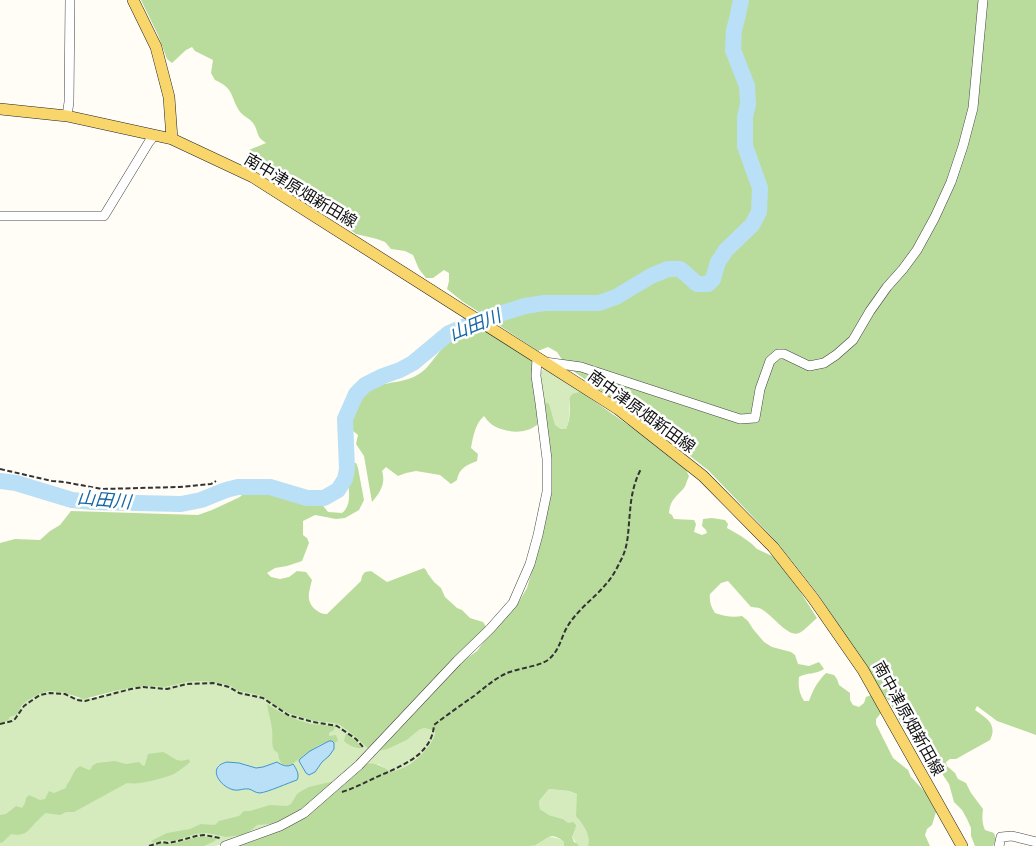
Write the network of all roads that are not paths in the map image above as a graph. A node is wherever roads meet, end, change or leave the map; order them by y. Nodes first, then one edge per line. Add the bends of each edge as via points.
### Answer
1 (70, 0) edge
2 (133, 0) edge
3 (983, 0) edge
4 (0, 109) edge
5 (67, 116) junction
6 (155, 135) junction
7 (172, 139) junction
8 (0, 216) edge
9 (540, 360) junction
10 (1036, 842) edge
11 (225, 846) edge
12 (962, 846) edge
13 (999, 846) edge

1 - 5 street
2 - 7 main road via 156,47 169,97
3 - 9 street via 973,108 950,182 917,250 887,287 852,340 836,356 809,366 778,354 770,361 754,418 740,419 581,367
4 - 5 main road, 南中津原畑新田線
5 - 6 main road, 南中津原畑新田線
6 - 7 main road, 南中津原畑新田線
6 - 8 street via 104,216
7 - 9 main road, 南中津原畑新田線 via 253,177
9 - 11 street via 536,376 547,459 545,503 530,564 513,603 359,765 304,813 280,826
9 - 12 main road, 南中津原畑新田線 via 618,409 703,476 773,547 864,670
10 - 13 street via 1012,836 1001,837

